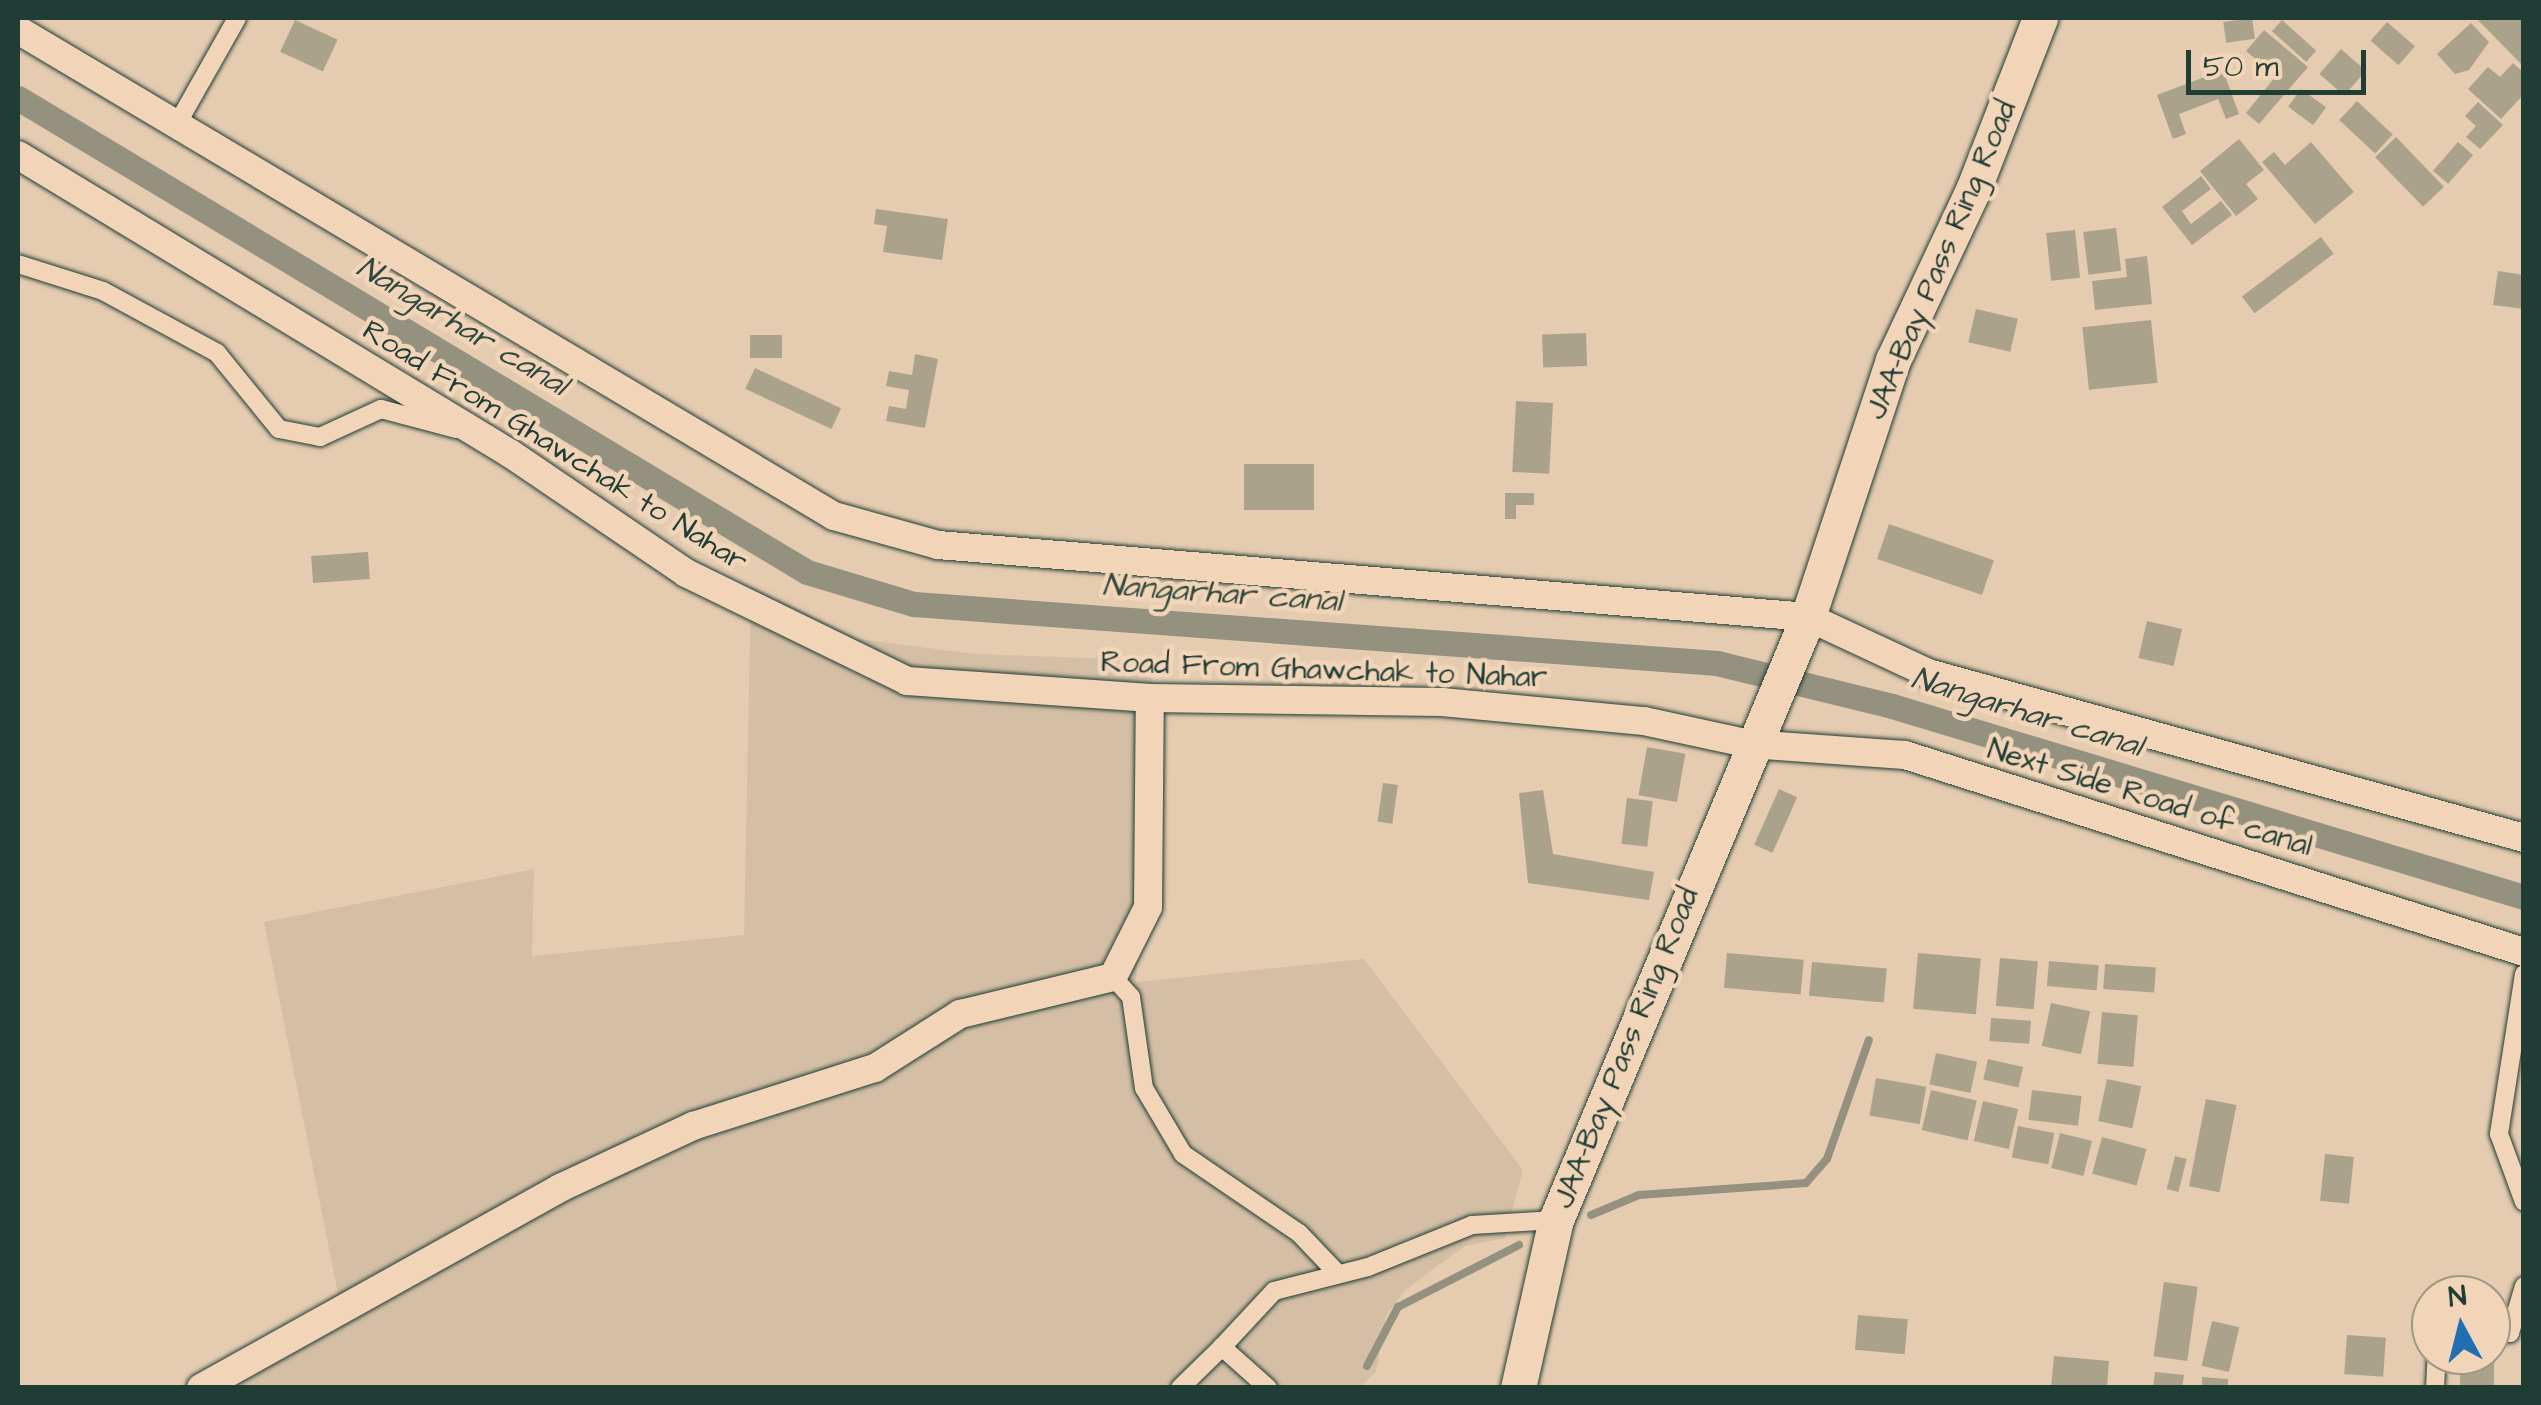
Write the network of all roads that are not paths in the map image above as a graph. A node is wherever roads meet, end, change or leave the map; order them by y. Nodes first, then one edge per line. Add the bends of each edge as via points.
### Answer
1 (236, 18) edge
2 (2040, 18) edge
3 (18, 30) edge
4 (176, 126) junction
5 (18, 155) edge
6 (18, 264) edge
7 (478, 435) junction
8 (1808, 617) junction
9 (1150, 698) junction
10 (1757, 731) junction
11 (2524, 838) edge
12 (2524, 952) edge
13 (2524, 974) edge
14 (1114, 977) junction
15 (2524, 1202) edge
16 (1556, 1220) junction
17 (1338, 1274) junction
18 (2524, 1286) edge
19 (2511, 1330) edge
20 (1222, 1346) junction
21 (201, 1388) edge
22 (1180, 1388) edge
23 (1268, 1388) edge
24 (1518, 1388) edge

1 - 4 street
2 - 8 highway, JAA-Bay Pass Ring Road via 1973,190 1893,360
3 - 4 street
4 - 8 street via 834,516 938,545
5 - 7 street, Road From Ghawchak to Nahar
6 - 7 street via 103,291 217,353 279,430 320,437 380,409
7 - 9 street, Road From Ghawchak to Nahar via 686,573 907,681
8 - 10 highway, JAA-Bay Pass Ring Road
8 - 11 street via 1928,673
9 - 10 street, Road From Ghawchak to Nahar via 1442,702
9 - 14 street via 1148,907
10 - 12 street, Next Side Road of canal via 1905,756
10 - 16 highway, JAA-Bay Pass Ring Road
13 - 15 street via 2498,1134
14 - 17 street via 1130,996 1144,1088 1183,1154 1299,1233
14 - 21 street via 960,1014 875,1068 694,1126 560,1188
16 - 17 street via 1472,1225
16 - 24 highway, JAA-Bay Pass Ring Road
17 - 20 street via 1274,1290
18 - 19 street
20 - 22 street
20 - 23 street

